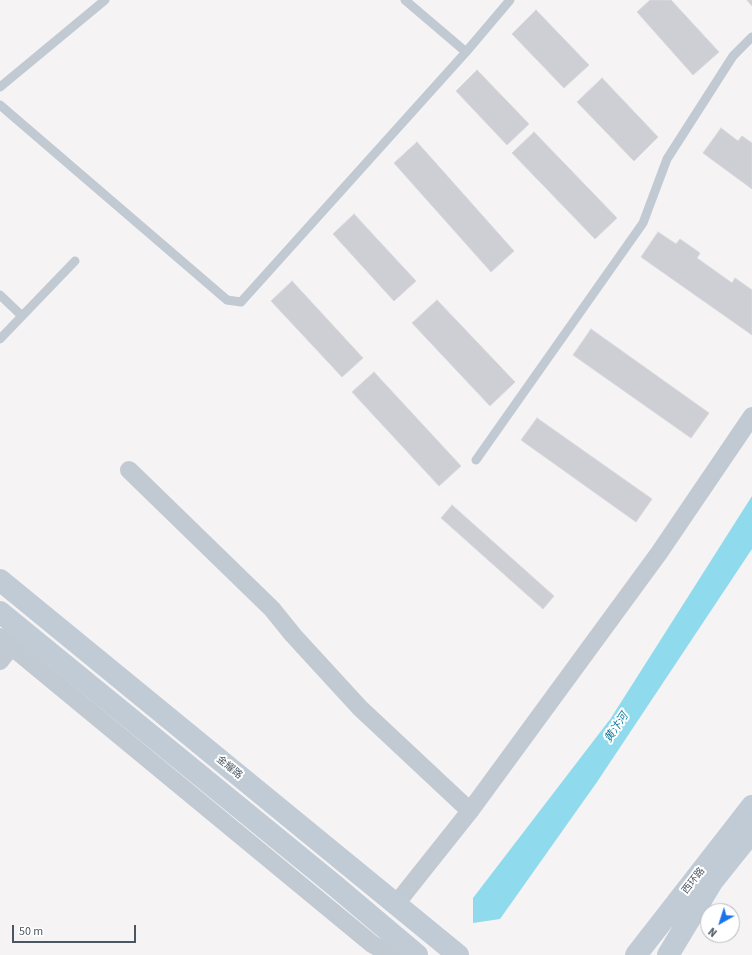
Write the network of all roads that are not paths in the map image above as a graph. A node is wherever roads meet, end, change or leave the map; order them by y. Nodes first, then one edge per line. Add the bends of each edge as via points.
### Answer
1 (106, 0) edge
2 (405, 0) edge
3 (510, 0) edge
4 (752, 37) edge
5 (466, 52) junction
6 (0, 88) edge
7 (0, 105) edge
8 (75, 261) dead end
9 (0, 295) edge
10 (22, 316) junction
11 (0, 339) edge
12 (752, 416) edge
13 (476, 460) dead end
14 (129, 470) dead end
15 (0, 580) edge
16 (0, 612) edge
17 (12, 638) edge
18 (0, 661) edge
19 (752, 806) edge
20 (470, 811) junction
21 (752, 832) edge
22 (396, 904) junction
23 (657, 929) junction
24 (374, 942) edge
25 (391, 955) edge
26 (417, 955) edge
27 (458, 955) edge
28 (619, 955) edge
29 (636, 955) edge
30 (668, 955) edge

1 - 6 lane
2 - 5 lane
3 - 5 lane
4 - 13 lane via 733,56 667,159 642,224
5 - 7 lane via 241,302 227,300
8 - 10 lane
9 - 10 lane
10 - 11 lane
12 - 20 street via 659,553
14 - 20 street via 272,609 360,708
15 - 22 main road, 金耀路
16 - 17 main road
17 - 18 street
17 - 24 main road via 333,884
19 - 23 main road, 西环路
20 - 22 street
21 - 30 main road, 西环路 via 712,882
22 - 27 main road, 金耀路
23 - 28 main road
23 - 29 main road, 西环路
24 - 25 street
24 - 26 main road

